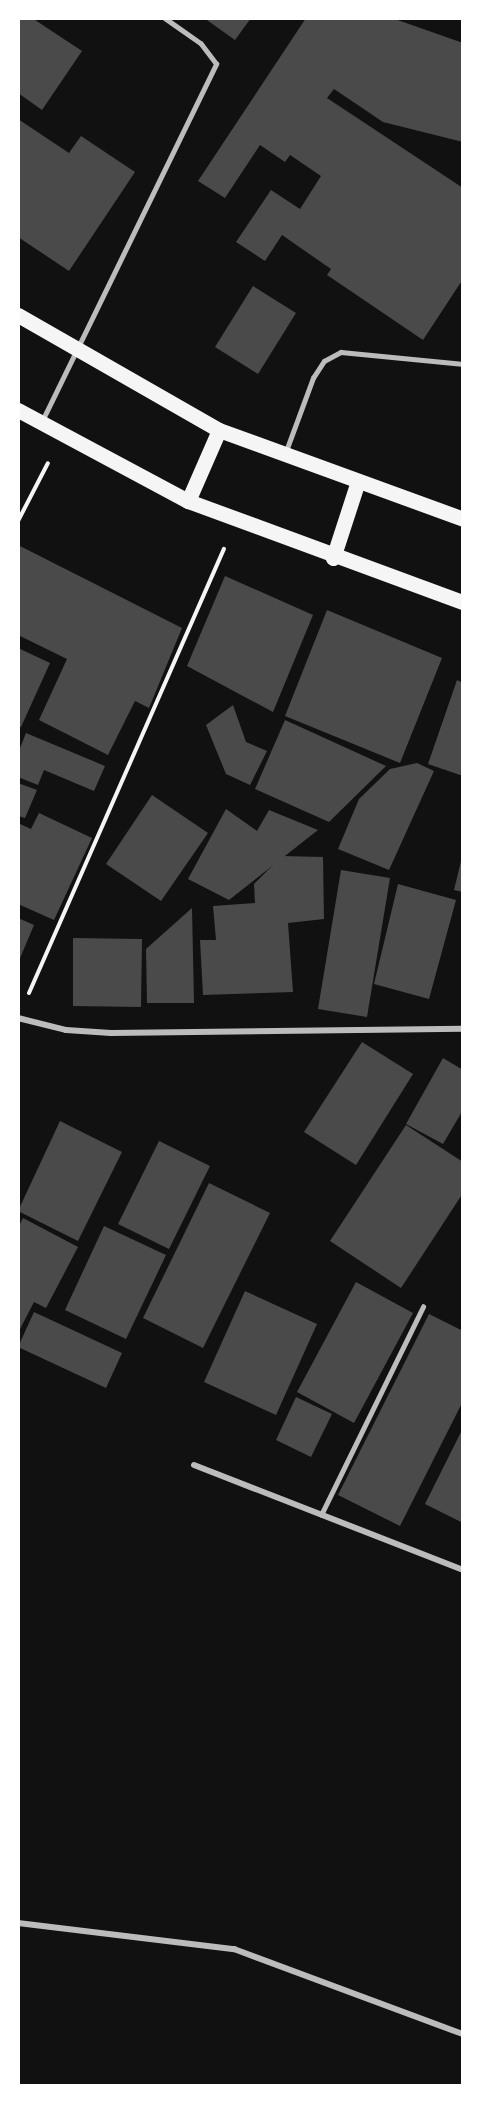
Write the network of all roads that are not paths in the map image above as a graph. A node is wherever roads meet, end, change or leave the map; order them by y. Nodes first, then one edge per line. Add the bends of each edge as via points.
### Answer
1 (164, 18) edge
2 (18, 315) edge
3 (75, 349) junction
4 (463, 364) edge
5 (18, 410) edge
6 (41, 423) junction
7 (219, 430) junction
8 (285, 455) junction
9 (358, 481) junction
10 (188, 501) junction
11 (463, 519) edge
12 (333, 558) junction
13 (463, 602) edge
14 (18, 1018) edge
15 (463, 1029) edge
16 (423, 1307) dead end
17 (194, 1465) dead end
18 (321, 1515) junction
19 (463, 1570) edge
20 (18, 1923) edge
21 (463, 2034) edge

1 - 3 lane via 201,44 216,64
2 - 3 main road
3 - 6 lane
3 - 7 main road
4 - 8 lane via 341,352 324,361 313,378
5 - 6 main road
6 - 10 main road
7 - 8 main road
7 - 10 main road
8 - 9 main road
9 - 11 main road
9 - 12 main road
10 - 12 main road
12 - 13 main road
14 - 15 street via 66,1030 111,1033
16 - 18 lane
17 - 18 street
18 - 19 street
20 - 21 street via 234,1949

